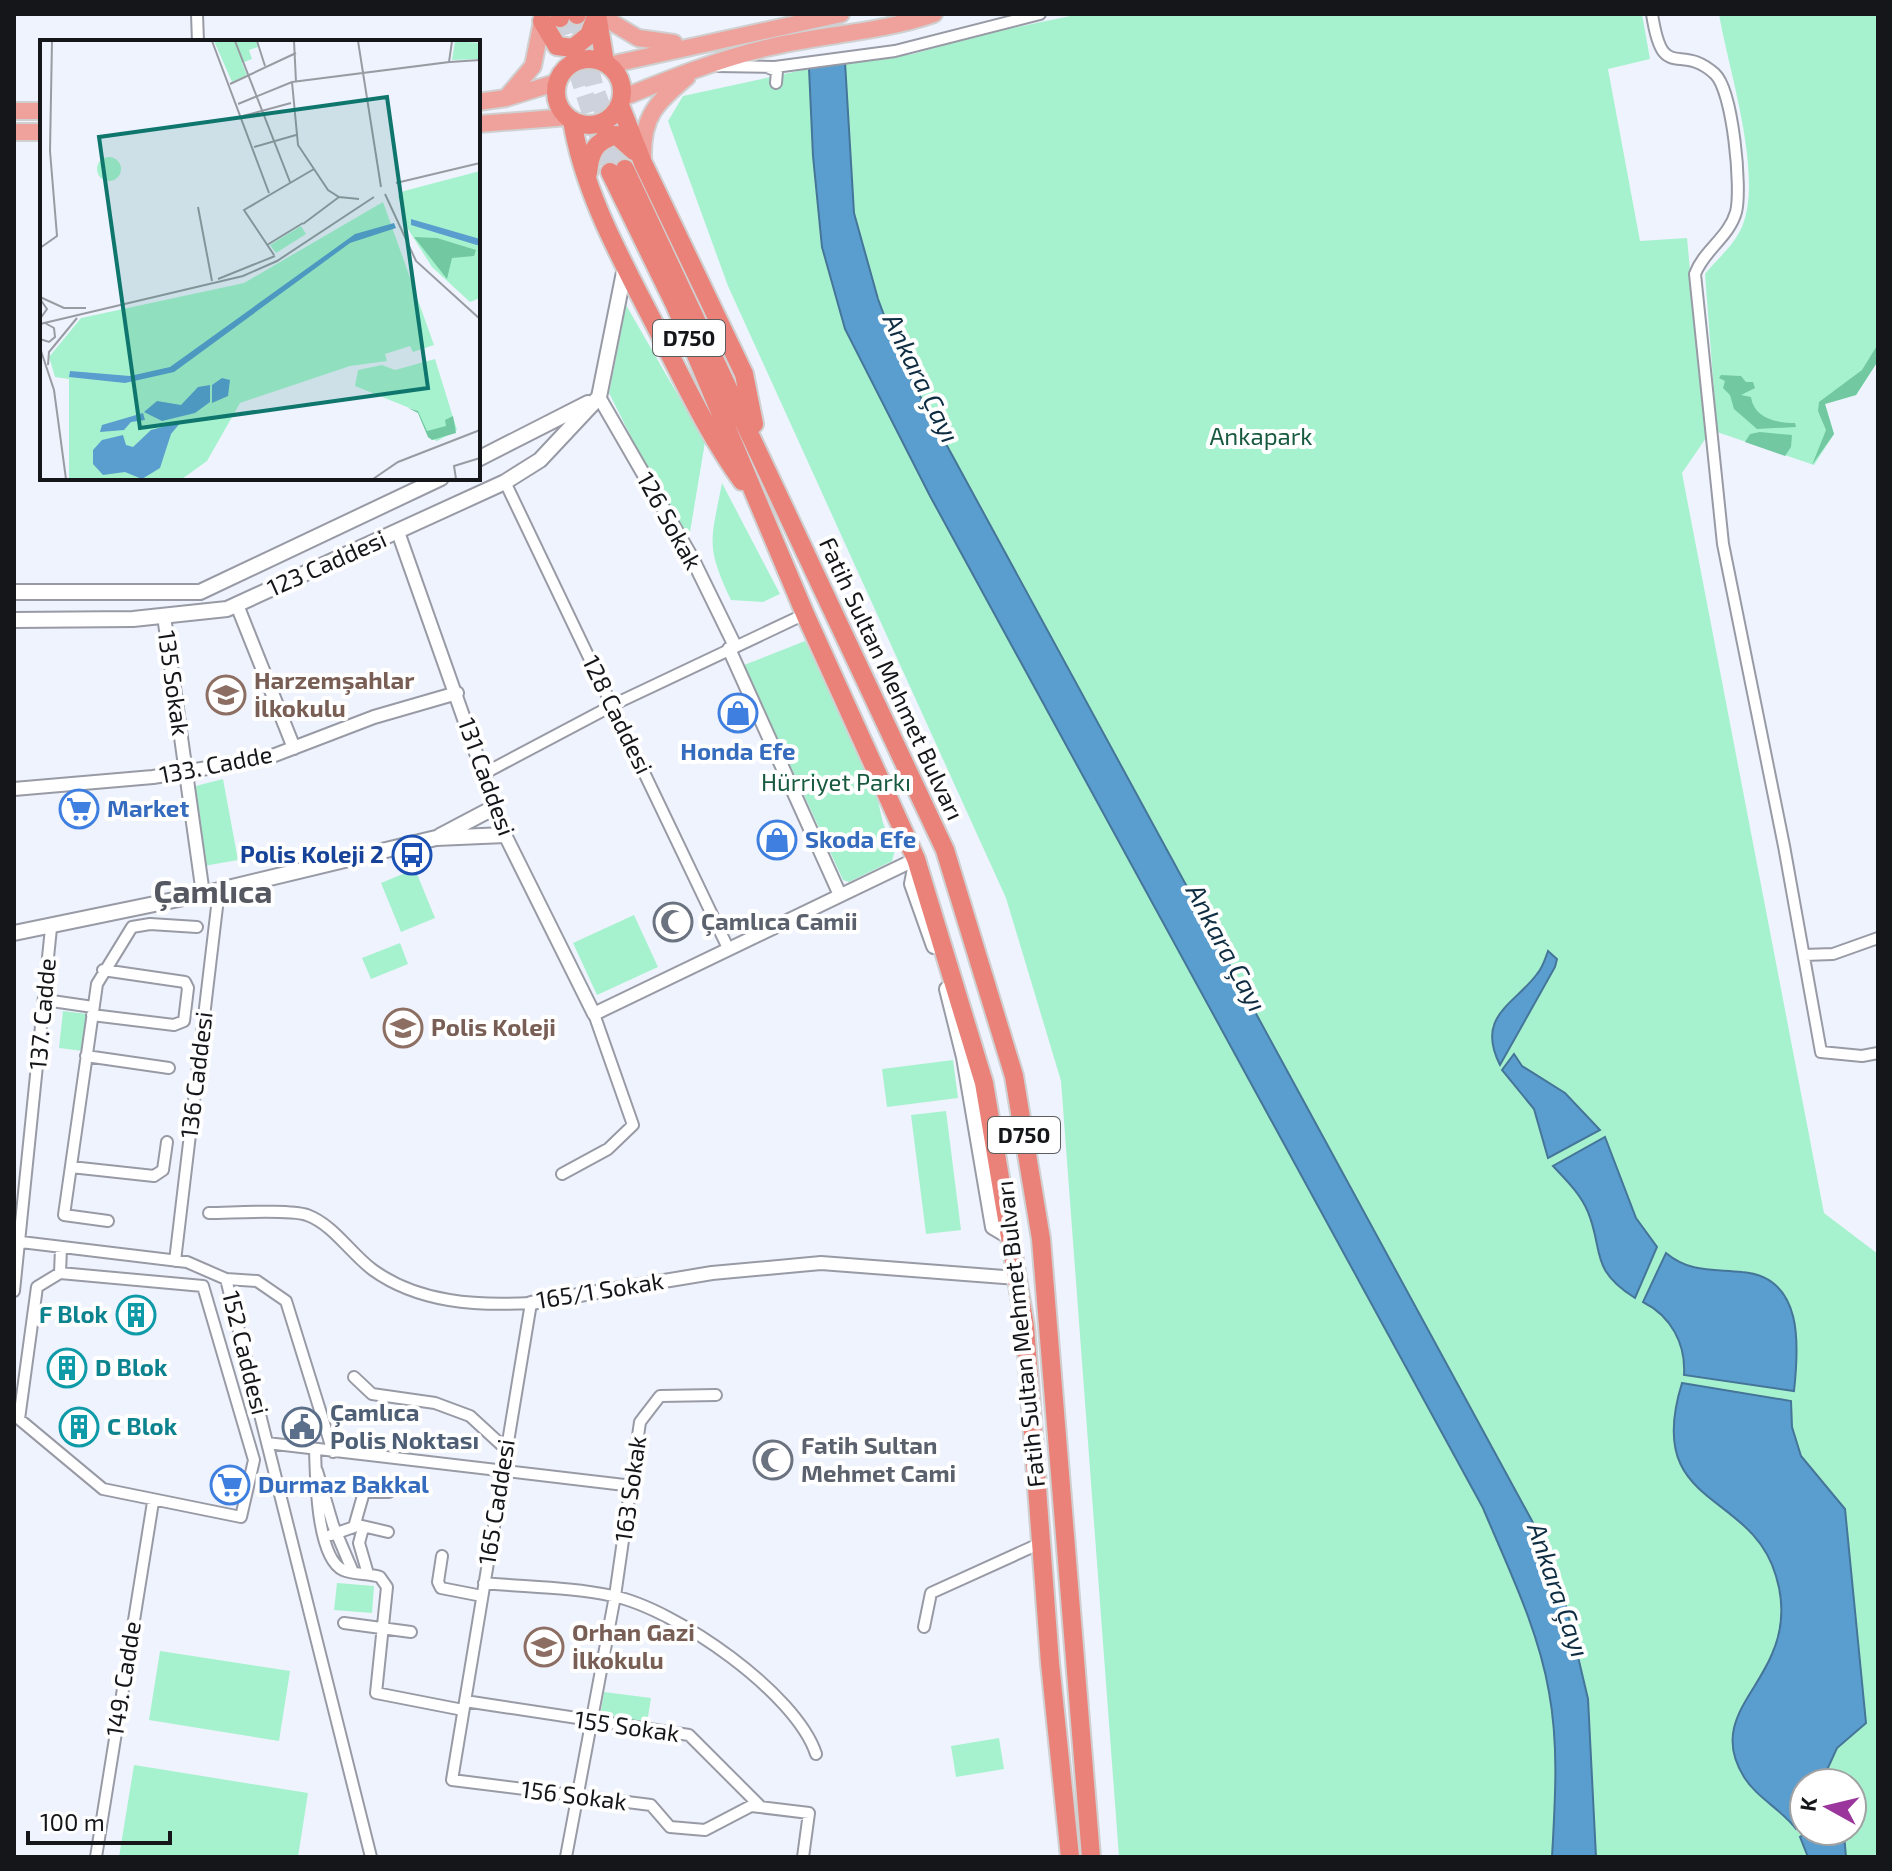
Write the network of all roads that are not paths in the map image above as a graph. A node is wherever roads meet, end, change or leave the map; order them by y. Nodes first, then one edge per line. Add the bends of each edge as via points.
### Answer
1 (197, 14) edge
2 (597, 14) edge
3 (841, 14) edge
4 (934, 14) edge
5 (1040, 14) edge
6 (1652, 14) edge
7 (559, 16) edge
8 (198, 40) edge
9 (691, 44) junction
10 (607, 64) junction
11 (699, 66) junction
12 (765, 66) junction
13 (558, 81) junction
14 (776, 83) dead end
15 (506, 98) junction
16 (480, 102) edge
17 (621, 102) junction
18 (14, 111) edge
19 (40, 111) edge
20 (570, 119) junction
21 (480, 124) edge
22 (14, 132) edge
23 (40, 132) edge
24 (626, 168) junction
25 (587, 180) junction
26 (625, 267) junction
27 (599, 397) junction
28 (480, 458) edge
29 (437, 480) edge
30 (505, 482) junction
31 (760, 508) junction
32 (398, 532) junction
33 (14, 592) edge
34 (237, 605) junction
35 (805, 614) junction
36 (164, 616) junction
37 (14, 620) edge
38 (732, 648) junction
39 (457, 693) junction
40 (613, 705) junction
41 (294, 748) junction
42 (185, 772) junction
43 (483, 774) junction
44 (14, 789) edge
45 (495, 807) junction
46 (505, 835) junction
47 (436, 838) junction
48 (916, 859) junction
49 (219, 890) junction
50 (203, 894) junction
51 (840, 895) junction
52 (197, 927) dead end
53 (51, 928) junction
54 (14, 933) edge
55 (1878, 938) edge
56 (728, 948) junction
57 (1804, 955) junction
58 (103, 970) junction
59 (45, 1000) junction
60 (93, 1011) junction
61 (594, 1014) junction
62 (1878, 1053) edge
63 (86, 1056) junction
64 (169, 1068) dead end
65 (167, 1142) dead end
66 (71, 1167) junction
67 (562, 1174) dead end
68 (209, 1213) dead end
69 (108, 1221) dead end
70 (21, 1242) junction
71 (61, 1248) junction
72 (175, 1261) junction
73 (60, 1273) junction
74 (1017, 1278) junction
75 (226, 1279) junction
76 (14, 1291) edge
77 (531, 1303) junction
78 (354, 1377) dead end
79 (716, 1395) dead end
80 (267, 1443) junction
81 (506, 1449) junction
82 (315, 1450) junction
83 (333, 1452) junction
84 (503, 1471) junction
85 (633, 1486) junction
86 (389, 1492) dead end
87 (153, 1502) junction
88 (360, 1526) junction
89 (388, 1532) dead end
90 (331, 1535) junction
91 (1041, 1543) junction
92 (442, 1556) dead end
93 (368, 1574) junction
94 (484, 1583) junction
95 (482, 1596) junction
96 (615, 1596) junction
97 (344, 1623) dead end
98 (924, 1627) dead end
99 (382, 1628) junction
100 (411, 1632) dead end
101 (464, 1706) junction
102 (588, 1722) junction
103 (816, 1754) dead end
104 (576, 1798) junction
105 (761, 1807) junction
106 (96, 1857) edge
107 (371, 1857) edge
108 (566, 1857) edge
109 (803, 1857) edge
110 (1070, 1857) edge
111 (1091, 1857) edge

1 - 8 street
2 - 7 highway via 589,35 573,48 557,46
2 - 9 main road via 638,38
2 - 10 highway
3 - 9 main road
4 - 11 main road
5 - 12 street via 925,45
6 - 57 street via 1657,46 1667,57 1703,65 1718,77 1732,134 1739,197 1735,217 1695,274 1723,544
7 - 13 highway
7 - 15 main road via 533,66
9 - 10 main road
10 - 13 highway via 581,60
10 - 17 highway via 621,83
11 - 12 street
11 - 17 main road
11 - 24 main road via 648,119
12 - 14 street via 777,71
13 - 15 main road
13 - 20 highway via 557,100
15 - 16 main road
17 - 20 highway via 614,114 597,124
17 - 24 highway
18 - 19 main road
20 - 21 main road
20 - 25 highway
22 - 23 main road
24 - 25 highway via 627,141 616,135 603,139 590,153
24 - 31 highway, Fatih Sultan Mehmet Bulvarı / D750 via 675,305
24 - 111 highway, Fatih Sultan Mehmet Bulvarı / D750 via 945,850 1014,1076 1041,1239
25 - 26 highway
26 - 27 main road
26 - 31 highway via 717,447
27 - 28 main road
27 - 30 main road, 123 Caddesi via 540,460
27 - 38 street, 126 Sokak via 692,558
29 - 33 main road, 123 Caddesi via 200,592
30 - 32 main road, 123 Caddesi
30 - 40 street, 128 Caddesi
31 - 35 highway, Fatih Sultan Mehmet Bulvarı / D750
32 - 34 main road, 123 Caddesi
32 - 39 street, 131 Caddesi
34 - 36 main road, 123 Caddesi
34 - 41 street
35 - 38 street
35 - 48 highway, Fatih Sultan Mehmet Bulvarı / D750
36 - 37 main road, 123 Caddesi
36 - 42 street, 135 Sokak
38 - 40 street
38 - 51 street, 126 Sokak
39 - 41 street, 133. Cadde
39 - 43 street, 131 Caddesi
40 - 43 street
40 - 56 street, 128 Caddesi
41 - 42 street, 133. Cadde
42 - 44 street, 133. Cadde
42 - 50 street, 135 Sokak
43 - 45 street, 131 Caddesi
45 - 46 street, 131 Caddesi
45 - 47 main road
46 - 47 main road
46 - 61 street, 131 Caddesi
47 - 49 main road
48 - 51 street
48 - 74 highway, Fatih Sultan Mehmet Bulvarı / D750 via 984,1083
49 - 50 main road
49 - 72 street, 136 Caddesi
50 - 53 main road
51 - 56 street
52 - 58 street via 132,927
53 - 54 main road
53 - 59 street, 137. Cadde
55 - 57 street via 1833,954
56 - 61 street
57 - 62 street via 1821,1052
58 - 60 street
58 - 60 street via 185,982 184,1021 174,1025
59 - 60 street
59 - 70 street, 137. Cadde
60 - 63 street
61 - 67 street via 633,1125 608,1149
63 - 64 street
63 - 66 street
65 - 66 street via 163,1170 154,1176
66 - 69 street via 64,1215
68 - 77 street, 165/1 Sokak via 306,1215 335,1233 374,1270 428,1296 481,1306
70 - 71 street, 152 Caddesi
70 - 76 street, 137. Cadde
71 - 72 street, 152 Caddesi
71 - 73 street
72 - 75 street, 152 Caddesi
73 - 87 street via 37,1287 19,1419 103,1489
73 - 87 street via 203,1286 254,1460 241,1517
74 - 77 street, 165/1 Sokak via 821,1263 712,1273
74 - 91 highway, Fatih Sultan Mehmet Bulvarı / D750
75 - 80 street, 152 Caddesi
75 - 83 street via 257,1281 286,1301
77 - 81 street, 165 Caddesi
78 - 81 street via 372,1394 435,1403 470,1416
79 - 85 street, 163 Sokak via 660,1396 640,1422
80 - 82 street
80 - 107 street, 152 Caddesi
81 - 84 street, 165 Caddesi
82 - 83 street
82 - 90 street via 316,1500
83 - 84 street
84 - 85 street
84 - 94 street, 165 Caddesi
85 - 96 street, 163 Sokak
86 - 88 street via 361,1494
87 - 106 street, 149. Cadde
88 - 89 street
88 - 90 street
88 - 93 street
90 - 93 street via 335,1563
91 - 98 street via 931,1593
91 - 110 highway, Fatih Sultan Mehmet Bulvarı / D750
92 - 95 street via 441,1588
93 - 99 street via 380,1577 387,1587
94 - 95 street, 165 Caddesi
94 - 96 street
95 - 101 street, 165 Caddesi
96 - 102 street, 163 Sokak
96 - 103 street via 683,1623 758,1678 811,1738
97 - 99 street
99 - 100 street
99 - 101 street, 155 Sokak via 376,1693
101 - 102 street, 155 Sokak
101 - 104 street, 156 Sokak via 452,1780
102 - 104 street, 163 Sokak
102 - 105 street, 155 Sokak via 689,1735
104 - 105 street, 156 Sokak via 651,1805 670,1827 705,1830 751,1806
104 - 108 street, 163 Sokak
105 - 109 street, 156 Sokak via 809,1813

